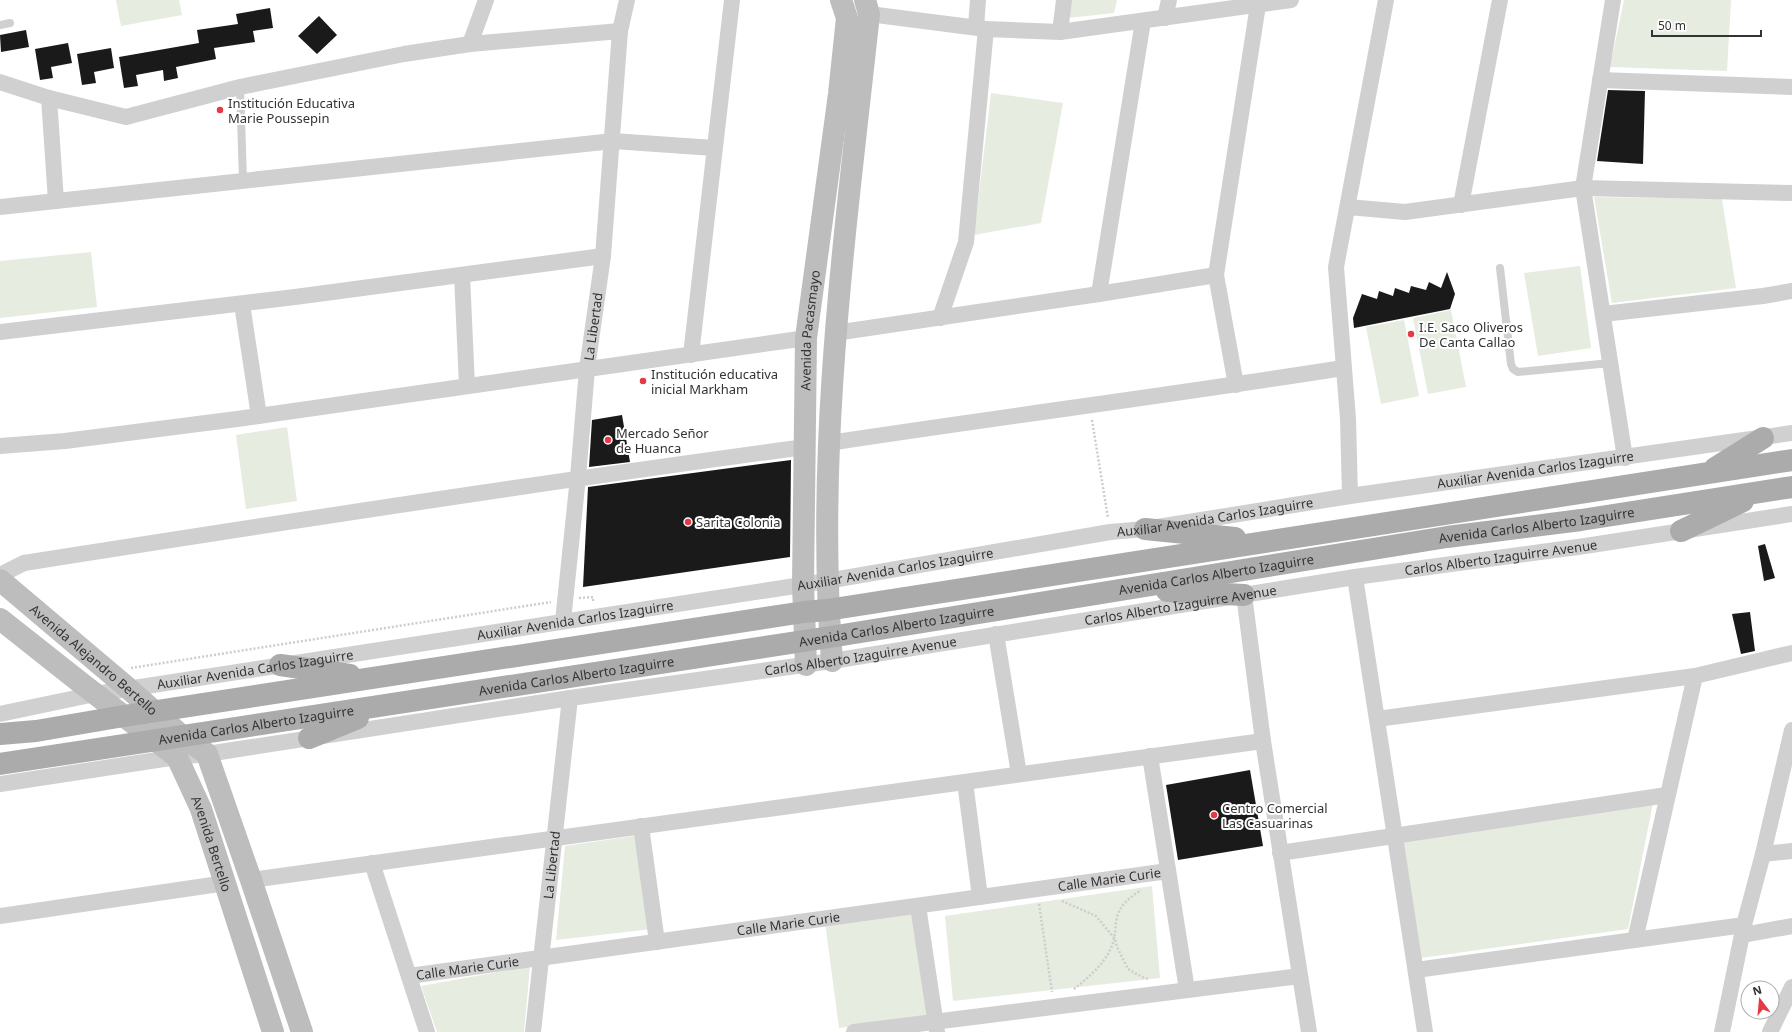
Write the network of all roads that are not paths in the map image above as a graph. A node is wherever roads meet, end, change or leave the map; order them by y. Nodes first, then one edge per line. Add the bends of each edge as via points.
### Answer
1 (486, 0) edge
2 (627, 0) edge
3 (732, 0) edge
4 (840, 0) edge
5 (978, 0) edge
6 (1064, 0) edge
7 (1169, 0) edge
8 (1291, 0) edge
9 (1386, 0) edge
10 (1500, 0) edge
11 (1613, 0) edge
12 (1275, 1) edge
13 (1258, 5) junction
14 (867, 7) edge
15 (1165, 18) junction
16 (1143, 21) junction
17 (10, 23) dead end
18 (0, 25) edge
19 (981, 28) junction
20 (620, 31) junction
21 (1060, 32) junction
22 (470, 44) junction
23 (1600, 80) junction
24 (0, 82) edge
25 (240, 87) junction
26 (1792, 87) edge
27 (839, 94) junction
28 (860, 96) junction
29 (49, 98) junction
30 (613, 141) junction
31 (714, 148) junction
32 (243, 181) junction
33 (1583, 188) junction
34 (1792, 193) edge
35 (56, 201) junction
36 (1461, 205) junction
37 (0, 207) edge
38 (1348, 207) junction
39 (603, 256) junction
40 (1500, 268) dead end
41 (462, 275) junction
42 (1216, 275) junction
43 (1792, 291) edge
44 (1099, 294) junction
45 (242, 304) junction
46 (1603, 314) junction
47 (940, 318) junction
48 (0, 332) edge
49 (835, 333) junction
50 (806, 338) junction
51 (691, 355) junction
52 (1610, 363) junction
53 (1343, 368) junction
54 (587, 369) junction
55 (1236, 385) junction
56 (467, 386) junction
57 (259, 416) junction
58 (1792, 433) edge
59 (1763, 438) junction
60 (829, 443) junction
61 (0, 446) edge
62 (805, 447) junction
63 (1625, 458) junction
64 (1792, 460) edge
65 (1709, 473) junction
66 (578, 477) junction
67 (1792, 487) edge
68 (1764, 491) junction
69 (1350, 496) junction
70 (1792, 514) edge
71 (1445, 515) junction
72 (1144, 529) junction
73 (1681, 531) junction
74 (1447, 537) junction
75 (1266, 541) junction
76 (0, 574) edge
77 (1355, 577) junction
78 (0, 580) edge
79 (827, 581) junction
80 (804, 584) junction
81 (1122, 589) junction
82 (1244, 595) junction
83 (827, 610) junction
84 (804, 612) junction
85 (0, 618) edge
86 (563, 621) junction
87 (996, 634) junction
88 (830, 637) junction
89 (805, 640) junction
90 (1792, 653) edge
91 (832, 661) junction
92 (806, 664) junction
93 (280, 665) junction
94 (1695, 676) junction
95 (373, 679) junction
96 (129, 689) junction
97 (95, 694) junction
98 (570, 698) junction
99 (391, 704) junction
100 (156, 712) junction
101 (0, 714) edge
102 (124, 716) junction
103 (1377, 719) junction
104 (1792, 730) edge
105 (0, 734) edge
106 (309, 738) junction
107 (155, 740) junction
108 (1263, 741) junction
109 (179, 747) junction
110 (207, 754) junction
111 (1150, 756) junction
112 (0, 764) edge
113 (1788, 766) edge
114 (1019, 774) junction
115 (965, 782) junction
116 (0, 784) edge
117 (1667, 795) junction
118 (641, 826) junction
119 (1395, 836) junction
120 (554, 838) junction
121 (1792, 851) edge
122 (1280, 853) junction
123 (1763, 854) junction
124 (372, 863) junction
125 (1168, 871) junction
126 (251, 880) junction
127 (226, 883) junction
128 (980, 897) junction
129 (918, 906) junction
130 (0, 916) edge
131 (1792, 926) edge
132 (1743, 930) junction
133 (1634, 940) junction
134 (657, 942) junction
135 (542, 957) junction
136 (1416, 970) junction
137 (409, 976) junction
138 (1300, 976) junction
139 (1792, 987) edge
140 (1187, 990) junction
141 (936, 1027) edge
142 (273, 1032) edge
143 (302, 1032) edge
144 (427, 1032) edge
145 (533, 1032) edge
146 (854, 1032) edge
147 (1308, 1032) edge
148 (1425, 1032) edge
149 (1722, 1032) edge
150 (1770, 1032) edge

1 - 22 street
2 - 20 street, La Libertad
3 - 31 street
4 - 27 main road, Avenida Pacasmayo via 847,18
5 - 19 street
6 - 21 street
7 - 15 street
8 - 12 street
9 - 38 street
10 - 36 street
11 - 23 street
12 - 13 street
13 - 15 street
13 - 42 street
14 - 19 street
14 - 28 main road, Avenida Pacasmayo
15 - 16 street
16 - 21 street
16 - 44 street
17 - 18 lane
19 - 21 street
19 - 47 street via 966,242
20 - 22 street
20 - 30 street, La Libertad
22 - 25 street via 404,54
23 - 26 street
23 - 33 street
24 - 29 street
25 - 29 street via 126,117
25 - 32 lane
27 - 28 main road
27 - 50 main road, Avenida Pacasmayo
28 - 49 main road, Avenida Pacasmayo
29 - 35 street
30 - 31 street
30 - 32 street
30 - 39 street, La Libertad
31 - 51 street
32 - 35 street
33 - 34 street
33 - 36 street
33 - 46 street
35 - 37 street
36 - 38 street via 1405,212
38 - 53 street via 1336,267
39 - 41 street
39 - 54 street, La Libertad
40 - 52 lane via 1513,369 1518,372
41 - 45 street
41 - 56 street
42 - 44 street
42 - 55 street
43 - 46 street
44 - 47 street
45 - 48 street
45 - 57 street
46 - 52 street
47 - 49 street
49 - 60 main road, Avenida Pacasmayo
50 - 51 street
50 - 62 main road, Avenida Pacasmayo
51 - 54 street
52 - 63 street
53 - 55 street
53 - 69 street via 1348,419
54 - 56 street
54 - 66 street, La Libertad
55 - 60 street
56 - 57 street
57 - 61 street via 65,441
58 - 59 street, Auxiliar Avenida Carlos Izaguirre
59 - 63 street, Auxiliar Avenida Carlos Izaguirre
59 - 65 main road
60 - 79 main road, Avenida Pacasmayo
62 - 66 street
62 - 80 main road, Avenida Pacasmayo
63 - 69 street, Auxiliar Avenida Carlos Izaguirre
64 - 65 main road, Avenida Carlos Alberto Izaguirre
65 - 71 main road, Avenida Carlos Alberto Izaguirre
66 - 76 street via 24,563
66 - 86 street, La Libertad
67 - 68 main road, Avenida Carlos Alberto Izaguirre
68 - 73 main road
68 - 74 main road, Avenida Carlos Alberto Izaguirre via 1581,520
69 - 72 street, Auxiliar Avenida Carlos Izaguirre
70 - 73 street, Carlos Alberto Izaguirre Avenue
71 - 74 main road
71 - 75 main road, Avenida Carlos Alberto Izaguirre
72 - 75 main road
72 - 79 street, Auxiliar Avenida Carlos Izaguirre via 1110,532
73 - 77 street, Carlos Alberto Izaguirre Avenue
74 - 81 main road, Avenida Carlos Alberto Izaguirre
75 - 83 main road, Avenida Carlos Alberto Izaguirre
77 - 82 street, Carlos Alberto Izaguirre Avenue
77 - 103 street
78 - 96 main road, Avenida Alejandro Bertello
79 - 80 street, Auxiliar Avenida Carlos Izaguirre
79 - 83 main road, Avenida Pacasmayo
80 - 84 main road, Avenida Pacasmayo
80 - 86 street, Auxiliar Avenida Carlos Izaguirre
81 - 82 main road
81 - 88 main road, Avenida Carlos Alberto Izaguirre
82 - 87 street, Carlos Alberto Izaguirre Avenue
82 - 108 street
83 - 84 main road, Avenida Carlos Alberto Izaguirre
83 - 88 main road, Avenida Pacasmayo
84 - 89 main road, Avenida Pacasmayo
84 - 95 main road, Avenida Carlos Alberto Izaguirre
85 - 97 main road, Avenida Alejandro Bertello
86 - 93 street, Auxiliar Avenida Carlos Izaguirre
87 - 91 street, Carlos Alberto Izaguirre Avenue
87 - 114 street
88 - 89 main road, Avenida Carlos Alberto Izaguirre
88 - 91 main road, Avenida Pacasmayo
89 - 92 main road, Avenida Pacasmayo
89 - 99 main road, Avenida Carlos Alberto Izaguirre
90 - 94 street
91 - 92 street, Carlos Alberto Izaguirre Avenue
92 - 98 street, Carlos Alberto Izaguirre Avenue
93 - 95 main road
93 - 96 street, Auxiliar Avenida Carlos Izaguirre
94 - 103 street
94 - 117 street
95 - 100 main road, Avenida Carlos Alberto Izaguirre
96 - 97 street, Auxiliar Avenida Carlos Izaguirre
96 - 100 main road, Avenida Alejandro Bertello
97 - 101 street, Auxiliar Avenida Carlos Izaguirre
97 - 102 main road
98 - 106 street
98 - 120 street, La Libertad
99 - 106 main road
99 - 109 main road, Avenida Carlos Alberto Izaguirre
100 - 102 main road, Avenida Carlos Alberto Izaguirre
100 - 109 main road, Avenida Alejandro Bertello
102 - 105 main road, Avenida Carlos Alberto Izaguirre via 36,731
102 - 107 main road
103 - 119 street
104 - 113 street
106 - 110 street
107 - 109 main road, Avenida Carlos Alberto Izaguirre
107 - 112 main road, Avenida Carlos Alberto Izaguirre
108 - 111 street
108 - 122 street
109 - 110 main road, Avenida Alejandro Bertello
109 - 116 street
109 - 127 main road, Avenida Bertello
110 - 126 main road, Avenida Bertello
111 - 114 street
111 - 125 street
113 - 123 street
114 - 115 street
115 - 118 street
115 - 128 street
117 - 119 street
117 - 133 street
118 - 120 street
118 - 134 street
119 - 122 street
119 - 136 street
120 - 124 street
120 - 135 street, La Libertad
121 - 123 street
122 - 138 street
123 - 132 street
124 - 126 street
124 - 137 street
125 - 128 street, Calle Marie Curie
125 - 140 street
126 - 143 main road, Avenida Bertello
127 - 130 street
127 - 142 main road, Avenida Bertello
128 - 129 street, Calle Marie Curie
129 - 134 street, Calle Marie Curie
129 - 141 street
131 - 132 street
132 - 133 street
132 - 149 street
133 - 136 street
134 - 135 street, Calle Marie Curie
135 - 137 street, Calle Marie Curie
135 - 145 street, La Libertad
136 - 148 street
137 - 144 street
138 - 140 street
138 - 147 street
139 - 150 street
140 - 141 street via 1054,1006
141 - 146 street

